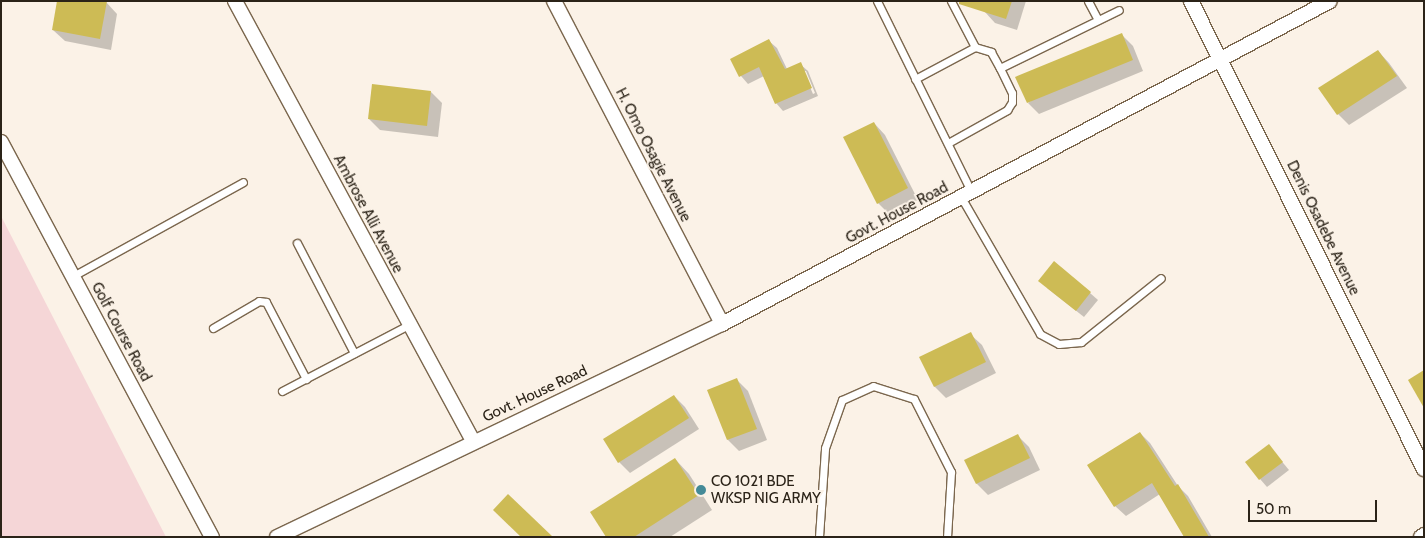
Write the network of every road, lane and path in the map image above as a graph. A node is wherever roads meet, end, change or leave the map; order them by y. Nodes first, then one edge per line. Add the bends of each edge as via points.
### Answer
1 (236, 1) edge
2 (554, 1) edge
3 (877, 1) edge
4 (951, 1) edge
5 (1088, 1) edge
6 (1192, 1) edge
7 (1330, 1) edge
8 (1119, 10) dead end
9 (1098, 20) junction
10 (975, 47) junction
11 (1221, 57) junction
12 (1000, 68) junction
13 (915, 79) junction
14 (1, 142) edge
15 (948, 143) junction
16 (243, 182) dead end
17 (966, 194) junction
18 (297, 243) dead end
19 (73, 276) junction
20 (1161, 278) dead end
21 (410, 324) junction
22 (722, 324) junction
23 (213, 328) dead end
24 (354, 353) junction
25 (306, 379) junction
26 (282, 391) dead end
27 (473, 442) junction
28 (1424, 469) edge
29 (212, 537) edge
30 (277, 537) edge
31 (819, 537) edge
32 (947, 537) edge

1 - 21 street, Ambrose Alli Avenue
2 - 22 street, H. Omo Osagie Avenue
3 - 13 lane
4 - 10 lane
5 - 9 lane
6 - 11 street, Denis Osadebe Avenue
7 - 11 street, Govt. House Road
8 - 9 lane
9 - 12 lane
10 - 12 lane via 991,52
10 - 13 lane
11 - 17 street, Govt. House Road
11 - 28 street, Denis Osadebe Avenue
12 - 15 lane via 1012,93 1012,102 1007,110
13 - 15 lane
14 - 19 street, Golf Course Road
15 - 17 lane
16 - 19 lane
17 - 20 lane via 1040,334 1059,344 1081,342
17 - 22 street, Govt. House Road
18 - 24 lane
19 - 29 street, Golf Course Road
21 - 24 lane
21 - 27 street, Ambrose Alli Avenue
22 - 27 street, Govt. House Road
23 - 25 lane via 260,301 266,302
24 - 25 lane
25 - 26 lane
27 - 30 street, Govt. House Road
31 - 32 lane via 825,448 842,400 873,386 914,400 951,472

